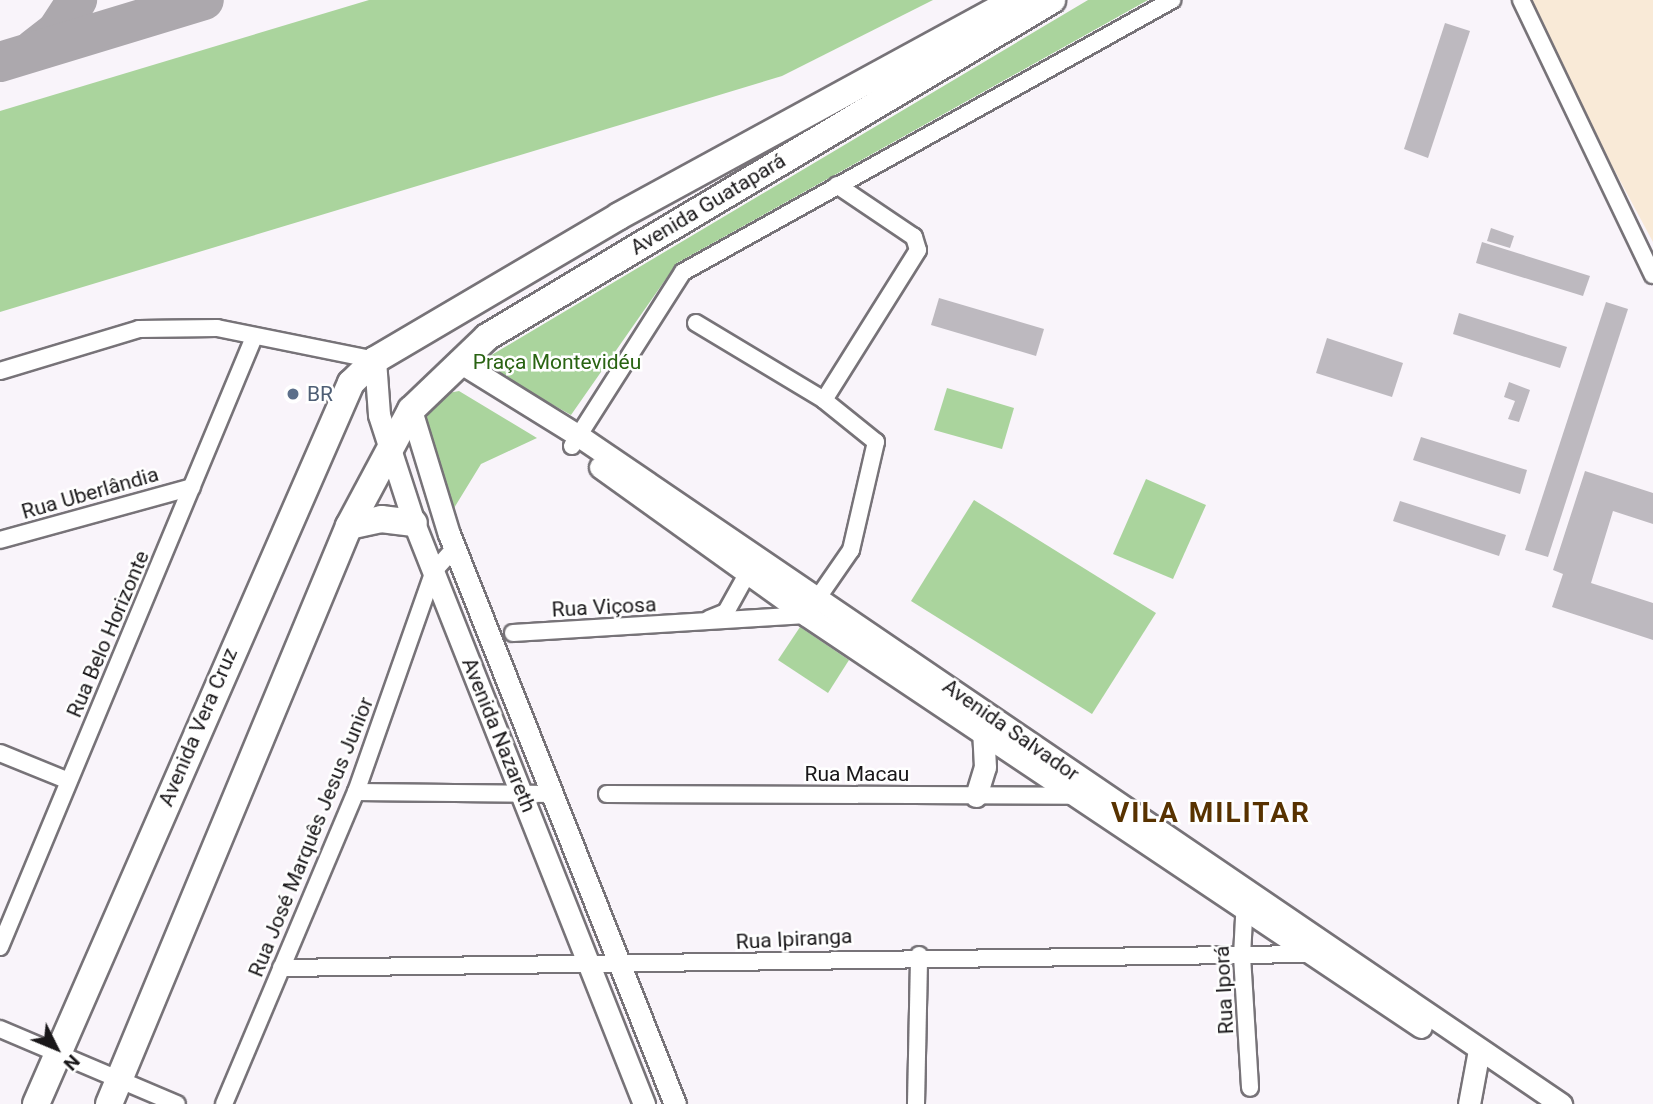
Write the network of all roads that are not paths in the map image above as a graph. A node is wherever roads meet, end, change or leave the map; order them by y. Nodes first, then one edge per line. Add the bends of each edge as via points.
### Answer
1 (1015, 0) edge
2 (1052, 0) edge
3 (1172, 0) edge
4 (1521, 0) edge
5 (837, 185) junction
6 (620, 216) junction
7 (635, 248) junction
8 (1653, 275) edge
9 (696, 323) dead end
10 (254, 337) junction
11 (376, 360) junction
12 (453, 366) junction
13 (0, 371) edge
14 (824, 400) junction
15 (411, 410) junction
16 (390, 440) junction
17 (576, 441) junction
18 (192, 486) junction
19 (414, 523) junction
20 (349, 526) junction
21 (0, 541) edge
22 (454, 550) junction
23 (752, 566) junction
24 (434, 571) junction
25 (811, 606) junction
26 (697, 623) junction
27 (513, 633) dead end
28 (489, 635) junction
29 (460, 640) junction
30 (983, 732) junction
31 (0, 753) edge
32 (69, 781) junction
33 (356, 792) junction
34 (523, 794) junction
35 (553, 794) junction
36 (607, 794) dead end
37 (1106, 795) junction
38 (976, 796) junction
39 (1080, 796) junction
40 (1245, 899) junction
41 (0, 947) edge
42 (1308, 954) junction
43 (919, 955) junction
44 (1242, 956) junction
45 (281, 968) junction
46 (591, 968) junction
47 (621, 968) junction
48 (0, 1029) edge
49 (57, 1054) junction
50 (1476, 1055) junction
51 (1250, 1088) dead end
52 (114, 1093) edge
53 (36, 1104) edge
54 (177, 1104) edge
55 (224, 1104) edge
56 (644, 1104) edge
57 (675, 1104) edge
58 (916, 1104) edge
59 (1469, 1104) edge
60 (1537, 1104) edge
61 (1561, 1104) edge

1 - 6 highway, Avenida Guatapará
2 - 7 highway, Avenida Guatapará
3 - 5 street
4 - 8 street
5 - 14 street via 914,237 918,250
5 - 17 street via 683,272
6 - 7 highway
6 - 11 highway, Avenida Guatapará
7 - 12 highway, Avenida Guatapará
9 - 14 street
10 - 11 street
10 - 13 street via 217,328 139,328
10 - 18 street, Rua Belo Horizonte
11 - 16 street, Avenida Nazareth via 379,415
11 - 49 highway, Avenida Vera Cruz via 335,407
12 - 15 highway, Avenida Guatapará
12 - 17 street, Avenida Salvador
14 - 25 street via 876,442 851,550
15 - 16 highway, Avenida Guatapará
15 - 22 street, Avenida Nazareth
16 - 19 street, Avenida Nazareth
16 - 20 highway
17 - 23 street, Avenida Salvador
18 - 21 street, Rua Uberlândia
18 - 32 street, Rua Belo Horizonte
19 - 20 highway via 381,519
19 - 24 street, Avenida Nazareth
20 - 52 highway
22 - 24 street, Rua José Marquês Jesus Junior
22 - 28 street, Avenida Nazareth
23 - 25 street, Avenida Salvador
23 - 26 street, Rua Viçosa via 726,612
24 - 29 street, Avenida Nazareth
24 - 33 street, Rua José Marquês Jesus Junior
25 - 26 street, Rua Viçosa
25 - 30 street, Avenida Salvador
25 - 37 street, Avenida Salvador
26 - 27 street, Rua Viçosa
28 - 29 street
28 - 35 street, Avenida Nazareth
29 - 34 street, Avenida Nazareth
30 - 38 street via 985,767
30 - 39 street, Avenida Salvador
31 - 32 street
32 - 41 street, Rua Belo Horizonte
33 - 34 street
33 - 45 street, Rua José Marquês Jesus Junior
34 - 35 street
34 - 46 street, Avenida Nazareth
35 - 47 street, Avenida Nazareth
36 - 38 street, Rua Macau
37 - 39 street, Rua Macau
37 - 40 street, Avenida Salvador
38 - 39 street, Rua Macau
39 - 40 street, Avenida Salvador
40 - 42 street, Avenida Salvador
40 - 44 street, Rua Iporá
40 - 50 street, Avenida Salvador
42 - 44 street, Rua Ipiranga
42 - 50 street, Avenida Salvador
43 - 44 street, Rua Ipiranga
43 - 47 street, Rua Ipiranga
43 - 58 street
44 - 51 street, Rua Iporá
45 - 46 street, Rua Ipiranga
45 - 55 street, Rua José Marquês Jesus Junior
46 - 47 street, Rua Ipiranga
46 - 56 street, Avenida Nazareth
47 - 57 street, Avenida Nazareth
48 - 49 street
49 - 52 street
49 - 53 highway, Avenida Vera Cruz
50 - 59 street
50 - 60 street, Avenida Salvador
50 - 61 street, Avenida Salvador
52 - 54 street

